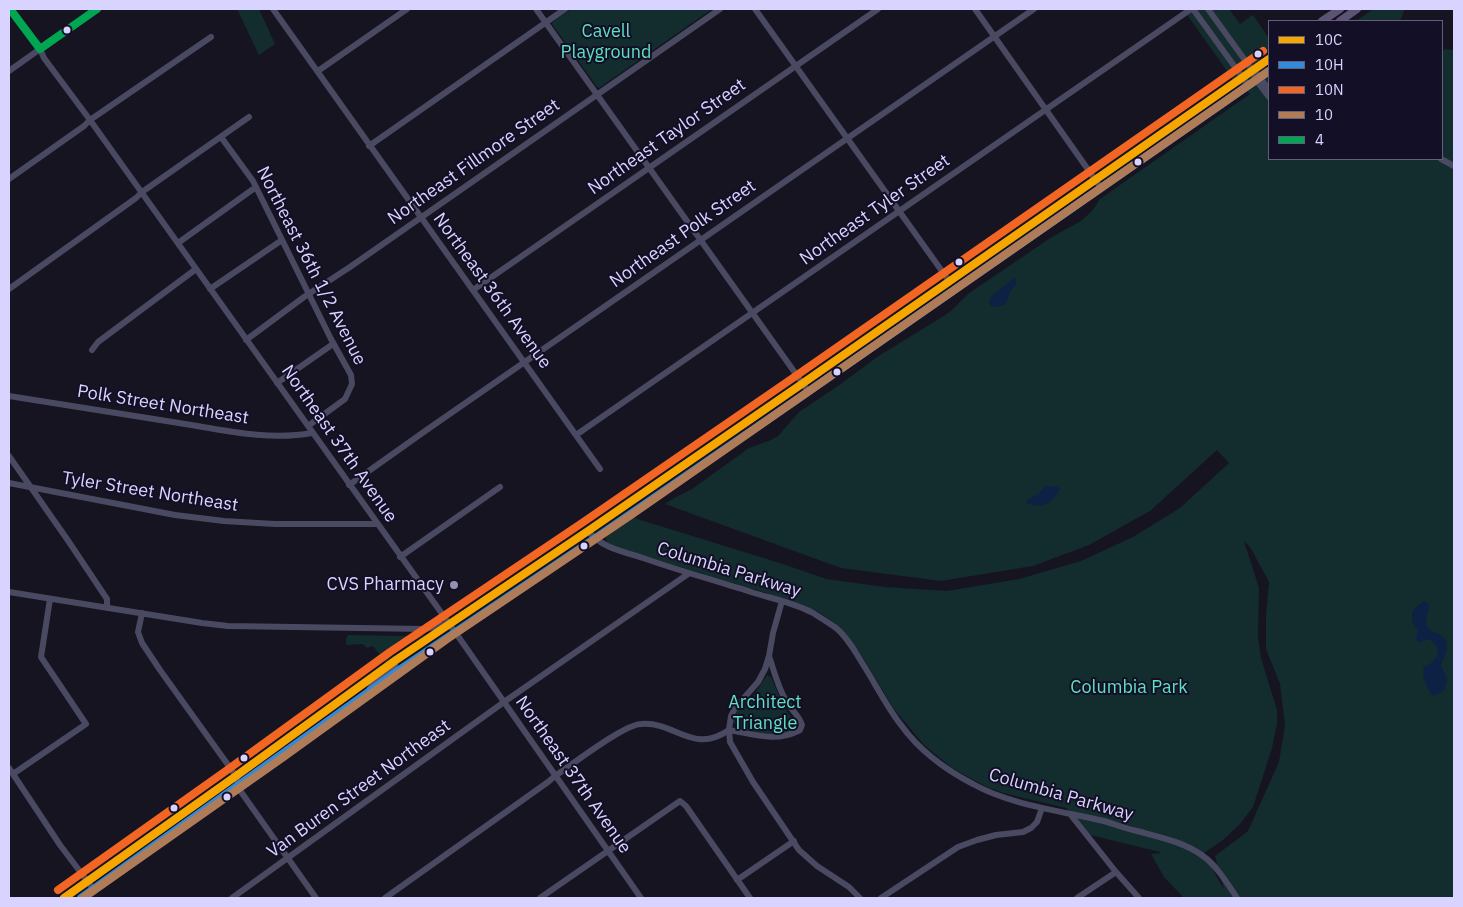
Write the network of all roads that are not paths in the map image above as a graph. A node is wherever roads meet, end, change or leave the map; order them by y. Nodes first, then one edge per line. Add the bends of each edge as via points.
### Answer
1 (10, 9) edge
2 (97, 9) edge
3 (273, 9) edge
4 (407, 9) edge
5 (536, 9) edge
6 (565, 9) edge
7 (720, 9) edge
8 (755, 9) edge
9 (878, 9) edge
10 (974, 9) edge
11 (1034, 9) edge
12 (1192, 9) edge
13 (1208, 9) edge
14 (1340, 9) edge
15 (1357, 9) edge
16 (1324, 20) edge
17 (1341, 20) edge
18 (546, 22) junction
19 (994, 36) junction
20 (211, 37) dead end
21 (40, 49) junction
22 (1268, 60) edge
23 (796, 66) junction
24 (1252, 70) junction
25 (9, 71) edge
26 (318, 71) junction
27 (1268, 72) edge
28 (1242, 78) junction
29 (1258, 79) junction
30 (1248, 85) junction
31 (1268, 88) edge
32 (597, 94) junction
33 (1268, 95) edge
34 (1046, 110) junction
35 (249, 117) dead end
36 (90, 120) junction
37 (221, 137) junction
38 (848, 139) junction
39 (370, 146) junction
40 (1443, 160) edge
41 (1454, 166) edge
42 (649, 167) junction
43 (9, 179) edge
44 (1096, 180) junction
45 (256, 187) junction
46 (1102, 188) junction
47 (142, 192) junction
48 (899, 212) junction
49 (421, 217) junction
50 (282, 240) junction
51 (701, 240) junction
52 (178, 243) junction
53 (196, 269) junction
54 (949, 282) junction
55 (9, 289) edge
56 (210, 289) junction
57 (473, 290) junction
58 (309, 294) junction
59 (753, 313) junction
60 (246, 340) junction
61 (333, 344) junction
62 (92, 350) dead end
63 (525, 362) junction
64 (277, 383) junction
65 (803, 383) junction
66 (808, 391) junction
67 (9, 396) edge
68 (308, 426) junction
69 (312, 433) junction
70 (576, 435) junction
71 (9, 456) edge
72 (600, 469) dead end
73 (9, 483) edge
74 (349, 485) junction
75 (31, 487) junction
76 (500, 487) dead end
77 (377, 524) junction
78 (588, 531) junction
79 (595, 539) junction
80 (400, 556) junction
81 (688, 574) junction
82 (9, 592) edge
83 (50, 599) junction
84 (782, 601) junction
85 (107, 608) junction
86 (142, 613) junction
87 (449, 624) junction
88 (455, 633) junction
89 (769, 656) junction
90 (396, 660) junction
91 (363, 684) junction
92 (367, 696) junction
93 (504, 702) junction
94 (339, 717) junction
95 (729, 730) junction
96 (9, 768) edge
97 (14, 774) junction
98 (236, 776) junction
99 (555, 776) junction
100 (239, 788) junction
101 (1042, 808) junction
102 (1070, 814) junction
103 (794, 841) junction
104 (608, 851) junction
105 (288, 859) junction
106 (1116, 872) junction
107 (737, 880) junction
108 (88, 881) junction
109 (94, 890) junction
110 (64, 898) edge
111 (83, 898) edge
112 (232, 898) edge
113 (316, 898) edge
114 (385, 898) edge
115 (540, 898) edge
116 (641, 898) edge
117 (750, 898) edge
118 (860, 898) edge
119 (881, 898) edge
120 (1077, 898) edge
121 (1139, 898) edge
122 (1236, 898) edge

1 - 21 street, Northeast 37th Avenue
2 - 21 street
3 - 26 street, Northeast 36th Avenue
4 - 26 street
5 - 18 street
6 - 18 street
7 - 32 street, Northeast Fillmore Street
8 - 23 street
9 - 23 street, Northeast Taylor Street
10 - 19 street
11 - 19 street, Northeast Polk Street
12 - 28 street
12 - 34 street, Northeast Tyler Street
13 - 24 street
14 - 16 main road
15 - 17 main road
18 - 32 street
18 - 39 street
19 - 34 street
19 - 38 street, Northeast Polk Street
20 - 36 street
21 - 25 street
21 - 36 street, Northeast 37th Avenue
22 - 24 main road
23 - 38 street
23 - 42 street, Northeast Taylor Street
24 - 28 main road
24 - 29 street
26 - 39 street, Northeast 36th Avenue
27 - 29 main road
28 - 30 street
28 - 44 main road
29 - 30 main road
29 - 31 street
29 - 33 street
30 - 46 main road
32 - 42 street
32 - 49 street, Northeast Fillmore Street
34 - 44 street
34 - 48 street, Northeast Tyler Street
35 - 37 street
36 - 43 street
36 - 47 street, Northeast 37th Avenue
37 - 45 street, Northeast 36th 1/2 Avenue
37 - 47 street
38 - 48 street
38 - 51 street, Northeast Polk Street
39 - 49 street, Northeast 36th Avenue
40 - 41 street
42 - 51 street
42 - 57 street, Northeast Taylor Street
44 - 46 street
44 - 54 main road
45 - 50 street, Northeast 36th 1/2 Avenue
45 - 52 street
46 - 66 main road
47 - 52 street, Northeast 37th Avenue
47 - 55 street
48 - 54 street
48 - 59 street, Northeast Tyler Street
49 - 57 street, Northeast 36th Avenue
49 - 58 street, Northeast Fillmore Street
50 - 56 street
50 - 58 street, Northeast 36th 1/2 Avenue
51 - 59 street
51 - 63 street, Northeast Polk Street
52 - 53 street, Northeast 37th Avenue
53 - 56 street, Northeast 37th Avenue
53 - 62 street via 98,342
54 - 65 main road
56 - 60 street, Northeast 37th Avenue
57 - 63 street, Northeast 36th Avenue
58 - 60 street, Northeast Fillmore Street
58 - 61 street, Northeast 36th 1/2 Avenue
59 - 65 street
59 - 70 street, Northeast Tyler Street
60 - 64 street, Northeast 37th Avenue
61 - 64 street
61 - 68 street, Northeast 36th 1/2 Avenue via 351,375 352,384 345,399
63 - 70 street, Northeast 36th Avenue
63 - 74 street, Northeast Polk Street
64 - 68 street, Northeast 37th Avenue
65 - 66 street
65 - 78 main road
66 - 79 main road
67 - 69 street, Polk Street Northeast via 242,434
68 - 69 street, Northeast 37th Avenue
69 - 74 street, Northeast 37th Avenue
70 - 72 street, Northeast 36th Avenue
71 - 75 street
73 - 75 street, Tyler Street Northeast
74 - 77 street, Northeast 37th Avenue
75 - 77 street, Tyler Street Northeast via 224,521
75 - 85 street via 108,599
76 - 80 street
77 - 80 street, Northeast 37th Avenue
78 - 79 street, Columbia Parkway
78 - 87 main road
79 - 81 street, Columbia Parkway via 607,547
79 - 88 main road
80 - 87 street, Northeast 37th Avenue
81 - 84 street, Columbia Parkway
81 - 93 street, Van Buren Street Northeast
82 - 83 street
83 - 85 street
83 - 97 street via 41,658 86,724
84 - 89 street
84 - 101 street, Columbia Parkway via 813,613 837,629 858,655 901,725 934,758 973,785
85 - 86 street
86 - 87 street via 228,626 425,630
86 - 98 street via 138,632 142,643
87 - 88 street, Northeast 37th Avenue
87 - 90 main road
88 - 92 main road
88 - 93 street, Northeast 37th Avenue
89 - 95 street via 758,682 735,708
89 - 95 street via 787,703 800,719 800,730 775,738
90 - 91 main road
90 - 92 main road
91 - 94 main road via 363,691
91 - 98 main road
92 - 94 main road
93 - 99 street, Northeast 37th Avenue
93 - 105 street, Van Buren Street Northeast
94 - 100 main road
95 - 99 street via 705,740 652,724 632,725
95 - 103 street via 730,742 753,782
96 - 97 street
97 - 108 street via 60,845
98 - 100 street
98 - 108 main road
99 - 104 street, Northeast 37th Avenue
99 - 114 street
100 - 105 street
100 - 109 main road
101 - 102 street, Columbia Parkway
101 - 119 street via 1036,822 1023,832 996,835 958,847
102 - 106 street
102 - 122 street, Columbia Parkway via 1157,836 1190,848 1210,861
103 - 107 street
103 - 118 street via 807,858
104 - 107 street via 680,802
104 - 115 street
104 - 116 street, Northeast 37th Avenue
105 - 112 street, Van Buren Street Northeast
105 - 113 street
106 - 120 street
106 - 121 street
107 - 117 street
108 - 109 street
108 - 110 main road
109 - 111 main road

